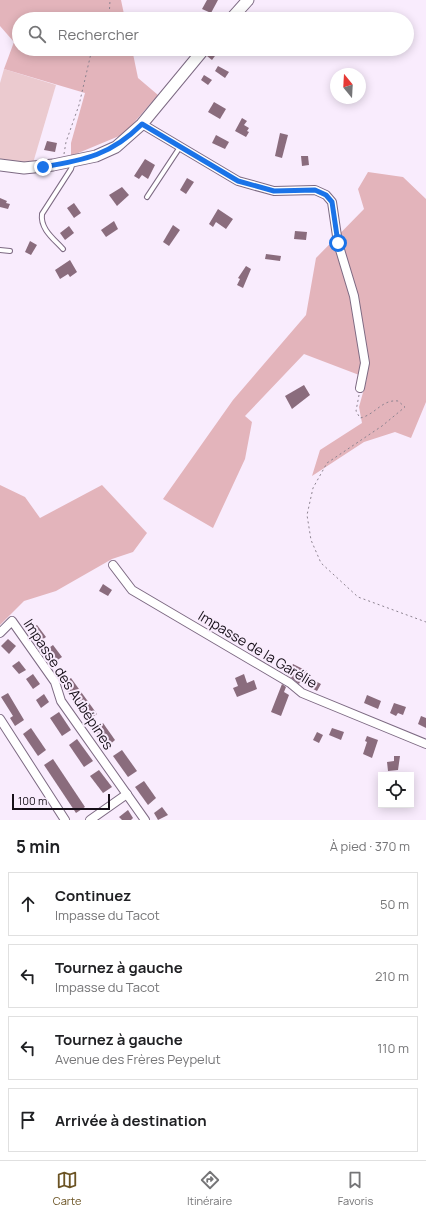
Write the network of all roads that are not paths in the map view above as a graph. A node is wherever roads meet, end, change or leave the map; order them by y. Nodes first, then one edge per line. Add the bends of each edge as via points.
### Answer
1 (248, 0) edge
2 (237, 12) edge
3 (198, 56) edge
4 (142, 124) junction
5 (180, 147) junction
6 (69, 162) junction
7 (0, 165) edge
8 (147, 197) dead end
9 (63, 249) dead end
10 (0, 250) edge
11 (10, 251) dead end
12 (360, 388) road end
13 (113, 565) dead end
14 (0, 633) edge
15 (0, 719) edge
16 (426, 744) edge
17 (127, 794) junction
18 (65, 820) edge
19 (90, 820) edge
20 (145, 820) edge

1 - 2 main road
3 - 4 main road
4 - 5 street
4 - 6 main road via 111,149 96,156
5 - 8 lane
5 - 12 street via 238,181 274,191 315,190 326,195 332,202 338,243 354,296 365,363
6 - 7 main road via 24,168
6 - 9 lane via 71,169 41,219 44,228
10 - 11 lane
13 - 16 street, Impasse de la Garélie via 132,590 290,683 302,693
14 - 17 street, Impasse des Aubépines via 12,621 55,682 61,701
15 - 18 street
17 - 19 street
17 - 20 street, Impasse des Aubépines

